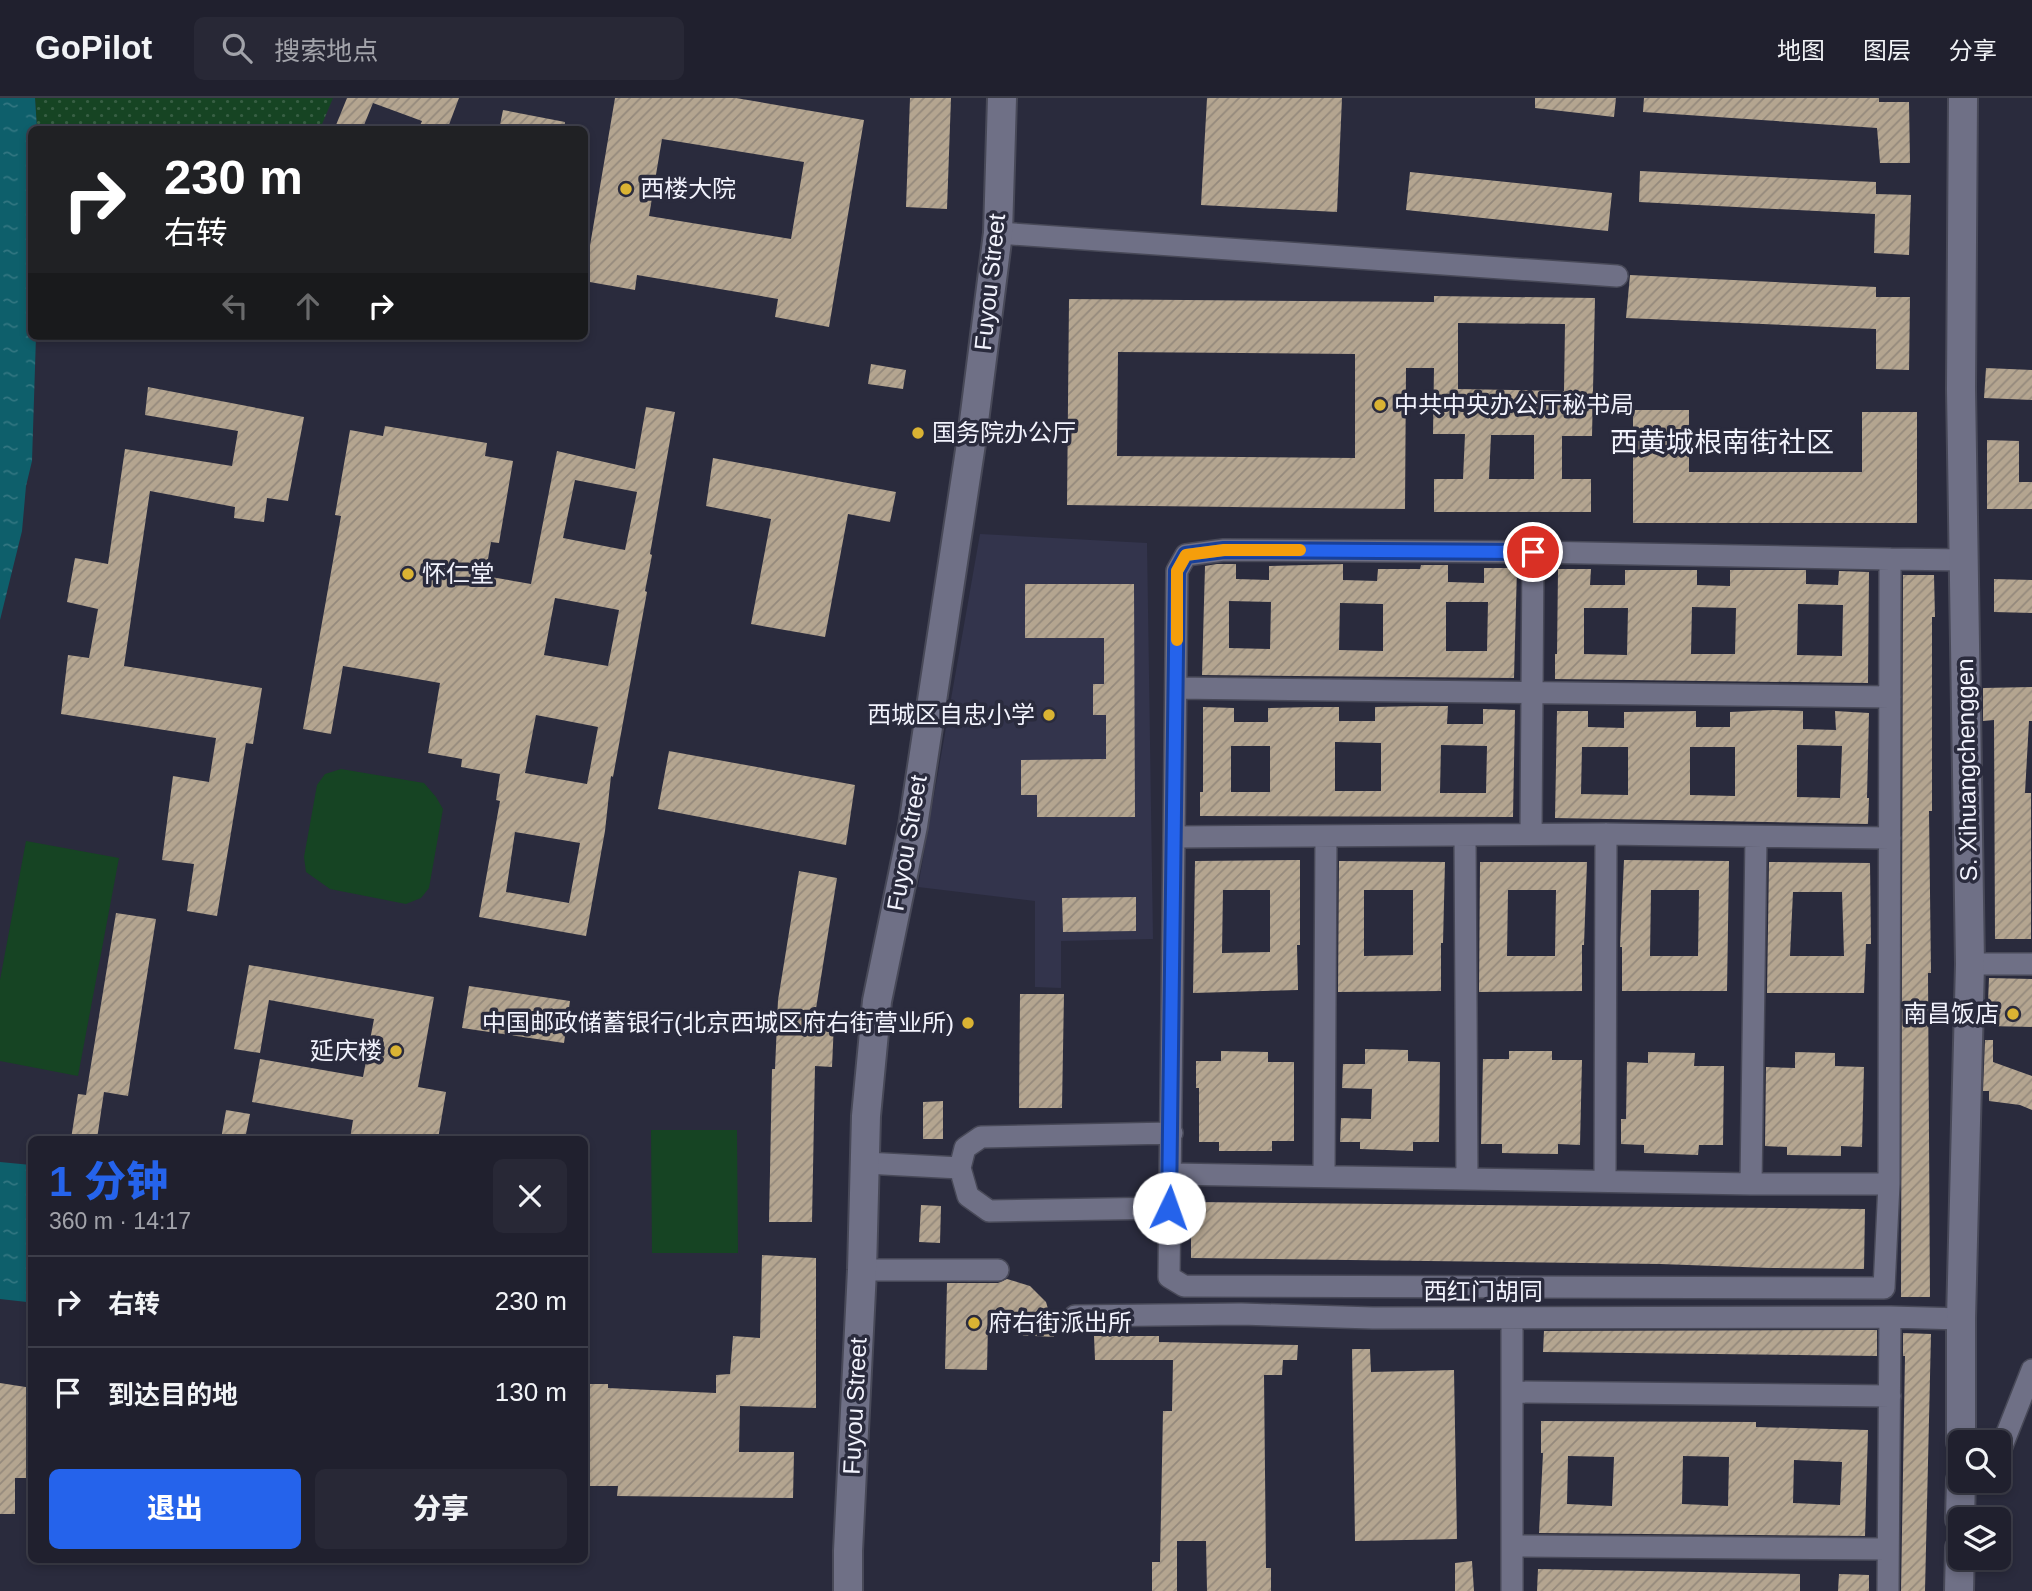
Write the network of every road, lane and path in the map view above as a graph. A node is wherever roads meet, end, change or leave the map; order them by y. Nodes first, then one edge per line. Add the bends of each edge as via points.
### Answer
1 (1002, 98) edge
2 (1963, 98) edge
3 (998, 233) junction
4 (1617, 276) dead end
5 (1533, 552) junction
6 (1890, 559) junction
7 (1964, 560) junction
8 (1176, 688) junction
9 (1532, 691) junction
10 (1890, 696) junction
11 (1531, 834) junction
12 (1606, 834) junction
13 (1465, 835) junction
14 (1326, 836) junction
15 (1175, 837) junction
16 (1756, 837) junction
17 (1890, 838) junction
18 (1970, 964) junction
19 (2032, 964) edge
20 (1172, 1133) junction
21 (864, 1163) junction
22 (960, 1168) junction
23 (1171, 1174) junction
24 (1324, 1176) junction
25 (1467, 1178) junction
26 (1605, 1180) junction
27 (1751, 1184) junction
28 (1889, 1184) junction
29 (1169, 1208) junction
30 (862, 1270) junction
31 (998, 1270) dead end
32 (1075, 1316) dead end
33 (1890, 1317) junction
34 (1512, 1319) junction
35 (1961, 1319) junction
36 (2032, 1370) edge
37 (1513, 1392) junction
38 (1890, 1396) junction
39 (1961, 1430) edge
40 (2008, 1430) edge
41 (1513, 1546) junction
42 (1887, 1549) junction
43 (1959, 1570) edge
44 (848, 1591) edge
45 (1512, 1591) edge
46 (1888, 1591) edge
47 (1959, 1591) edge

1 - 3 main road, Fuyou Street
2 - 7 main road, S. Xihuangchenggen
3 - 4 street
3 - 21 main road, Fuyou Street via 913,826 877,1001
5 - 6 street
5 - 8 street via 1224,550 1186,555 1177,571
5 - 9 street
6 - 7 street
6 - 10 street
7 - 18 main road, S. Xihuangchenggen
8 - 9 street
8 - 15 street
9 - 10 street
9 - 11 street
10 - 17 street
11 - 12 street
11 - 13 street
12 - 16 street
12 - 26 street
13 - 14 street
13 - 25 street
14 - 15 street
14 - 24 street
15 - 20 street
16 - 17 street
16 - 27 street
17 - 28 street
18 - 19 street
18 - 35 main road, S. Xihuangchenggen
20 - 22 street via 981,1138 965,1148
20 - 23 street
21 - 22 street
21 - 30 main road, Fuyou Street
22 - 29 street via 968,1196 989,1211
23 - 24 street
23 - 29 street
24 - 25 street
25 - 26 street
26 - 27 street
27 - 28 street
28 - 29 street via 1884,1288 1184,1286 1169,1278
30 - 31 street
30 - 44 main road, Fuyou Street
32 - 34 street, 西红门胡同
33 - 34 street, 西红门胡同
33 - 35 street, 西红门胡同
33 - 38 street
34 - 37 street
35 - 39 main road, S. Xihuangchenggen
36 - 40 street
37 - 38 street
37 - 41 street
38 - 42 street
41 - 42 street
41 - 45 street
42 - 46 street
43 - 47 main road

